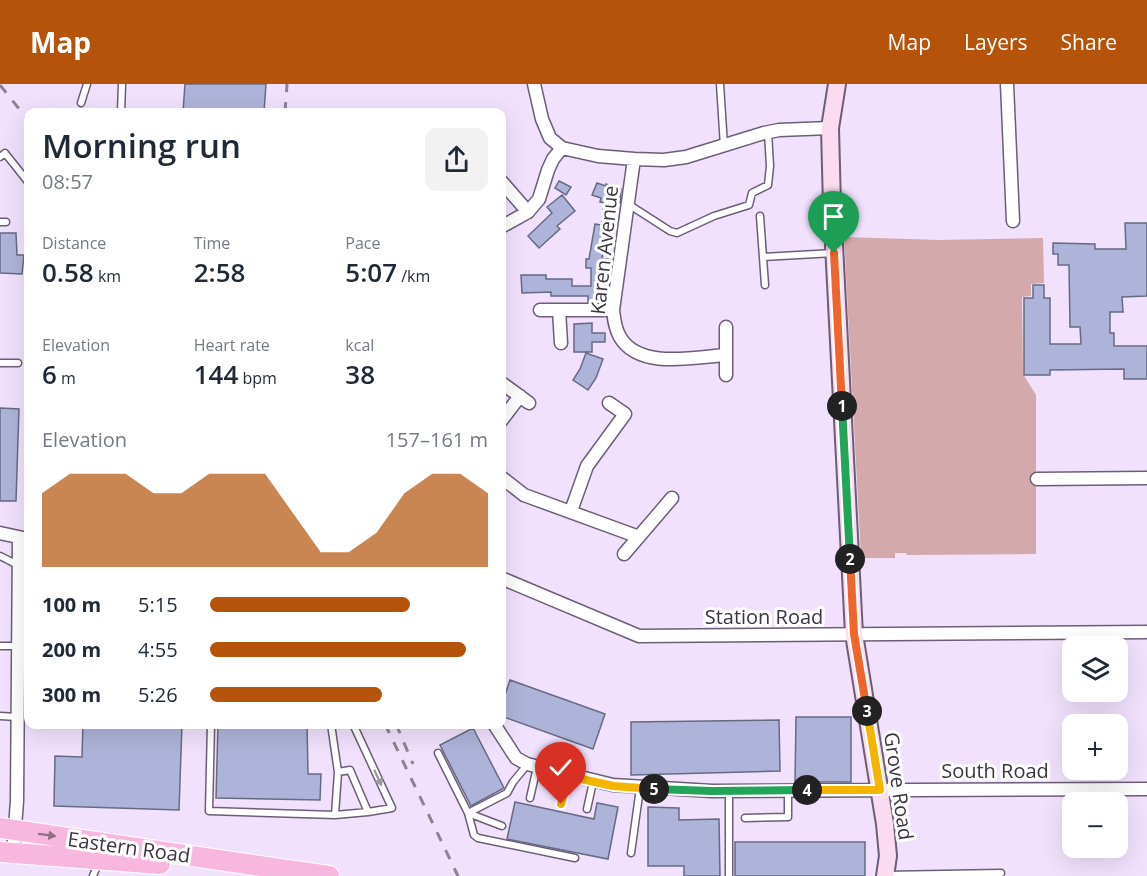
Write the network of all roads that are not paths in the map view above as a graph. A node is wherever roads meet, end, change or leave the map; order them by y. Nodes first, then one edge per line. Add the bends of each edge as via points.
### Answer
1 (87, 84) edge
2 (122, 84) edge
3 (534, 84) edge
4 (720, 84) edge
5 (837, 84) edge
6 (1007, 84) edge
7 (81, 103) dead end
8 (121, 108) edge
9 (830, 128) junction
10 (768, 132) junction
11 (724, 146) junction
12 (562, 148) junction
13 (0, 157) edge
14 (634, 159) junction
15 (24, 178) edge
16 (506, 187) edge
17 (627, 203) junction
18 (528, 212) junction
19 (760, 216) dead end
20 (1014, 221) dead end
21 (506, 224) edge
22 (834, 253) junction
23 (763, 257) junction
24 (765, 285) dead end
25 (540, 310) dead end
26 (559, 310) junction
27 (613, 310) junction
28 (726, 327) dead end
29 (561, 343) dead end
30 (726, 355) junction
31 (0, 363) edge
32 (18, 363) dead end
33 (726, 375) dead end
34 (506, 386) edge
35 (609, 403) dead end
36 (506, 417) edge
37 (1147, 478) edge
38 (1037, 479) dead end
39 (506, 481) edge
40 (672, 498) dead end
41 (571, 511) junction
42 (0, 533) edge
43 (639, 537) junction
44 (24, 538) edge
45 (624, 554) dead end
46 (0, 556) edge
47 (19, 566) junction
48 (506, 580) edge
49 (1147, 632) edge
50 (854, 634) junction
51 (0, 646) edge
52 (18, 646) junction
53 (23, 676) edge
54 (0, 716) edge
55 (17, 717) junction
56 (211, 729) edge
57 (332, 729) edge
58 (355, 729) edge
59 (497, 729) edge
60 (438, 753) dead end
61 (532, 766) junction
62 (338, 772) junction
63 (568, 776) junction
64 (593, 782) junction
65 (640, 788) junction
66 (1147, 789) edge
67 (880, 790) junction
68 (729, 791) junction
69 (788, 791) junction
70 (530, 798) dead end
71 (561, 804) dead end
72 (587, 809) dead end
73 (368, 812) junction
74 (468, 813) junction
75 (335, 815) junction
76 (745, 818) dead end
77 (502, 826) dead end
78 (8, 830) edge
79 (78, 840) junction
80 (6, 853) edge
81 (631, 853) dead end
82 (576, 858) dead end
83 (97, 859) edge
84 (1001, 873) dead end
85 (249, 876) edge
86 (329, 876) edge
87 (729, 876) edge
88 (885, 876) edge

1 - 7 lane
2 - 8 lane
3 - 12 street via 545,129
4 - 11 lane
5 - 9 street, Grove Road
6 - 20 street
9 - 10 street
9 - 22 street, Grove Road
10 - 11 street
10 - 17 lane via 768,185 752,193 749,205 677,233
11 - 14 street via 686,156
12 - 14 street
12 - 18 street via 548,170 539,199
13 - 15 lane via 5,153
14 - 17 street, Karen Avenue
16 - 18 street
17 - 27 street, Karen Avenue
18 - 21 street
19 - 23 lane
22 - 23 lane
22 - 50 street, Grove Road
23 - 24 lane
25 - 26 street
26 - 27 street
26 - 29 street
27 - 30 street, Karen Avenue via 621,339 643,357
28 - 30 street
30 - 33 street
31 - 32 lane
34 - 36 street via 524,400
35 - 41 street via 625,414 587,466
37 - 38 street
39 - 41 street via 524,495
40 - 43 street
41 - 43 street
42 - 44 street
43 - 45 street
44 - 47 street
46 - 47 lane
47 - 52 street
48 - 50 street, Station Road via 639,636
49 - 50 street, Station Road
50 - 67 street, Grove Road
51 - 52 lane
52 - 53 street
53 - 55 street
54 - 55 lane
55 - 78 street
56 - 75 lane via 209,811
57 - 62 lane
58 -> 73 lane via 392,808
59 - 61 street via 516,758
60 - 74 lane
61 - 63 street, South Road
61 - 70 lane
61 - 74 lane via 513,782 507,793
62 - 73 lane via 350,770
62 - 75 lane
63 - 64 street, South Road
63 - 71 lane
64 - 65 street, South Road
64 - 72 lane
65 - 68 street, South Road
65 - 81 lane
66 - 67 street, South Road
67 - 69 street, South Road
67 - 88 street, Grove Road via 887,845
68 - 69 street, South Road
68 - 87 lane
69 - 76 lane via 788,817
73 - 75 lane
74 - 77 lane
74 - 82 lane via 478,838
78 -> 79 main road, Eastern Road
78 - 80 street
79 - 83 lane
79 - 86 main road, Eastern Road
80 - 83 main road, Eastern Road
83 - 85 main road, Eastern Road
84 - 88 lane

